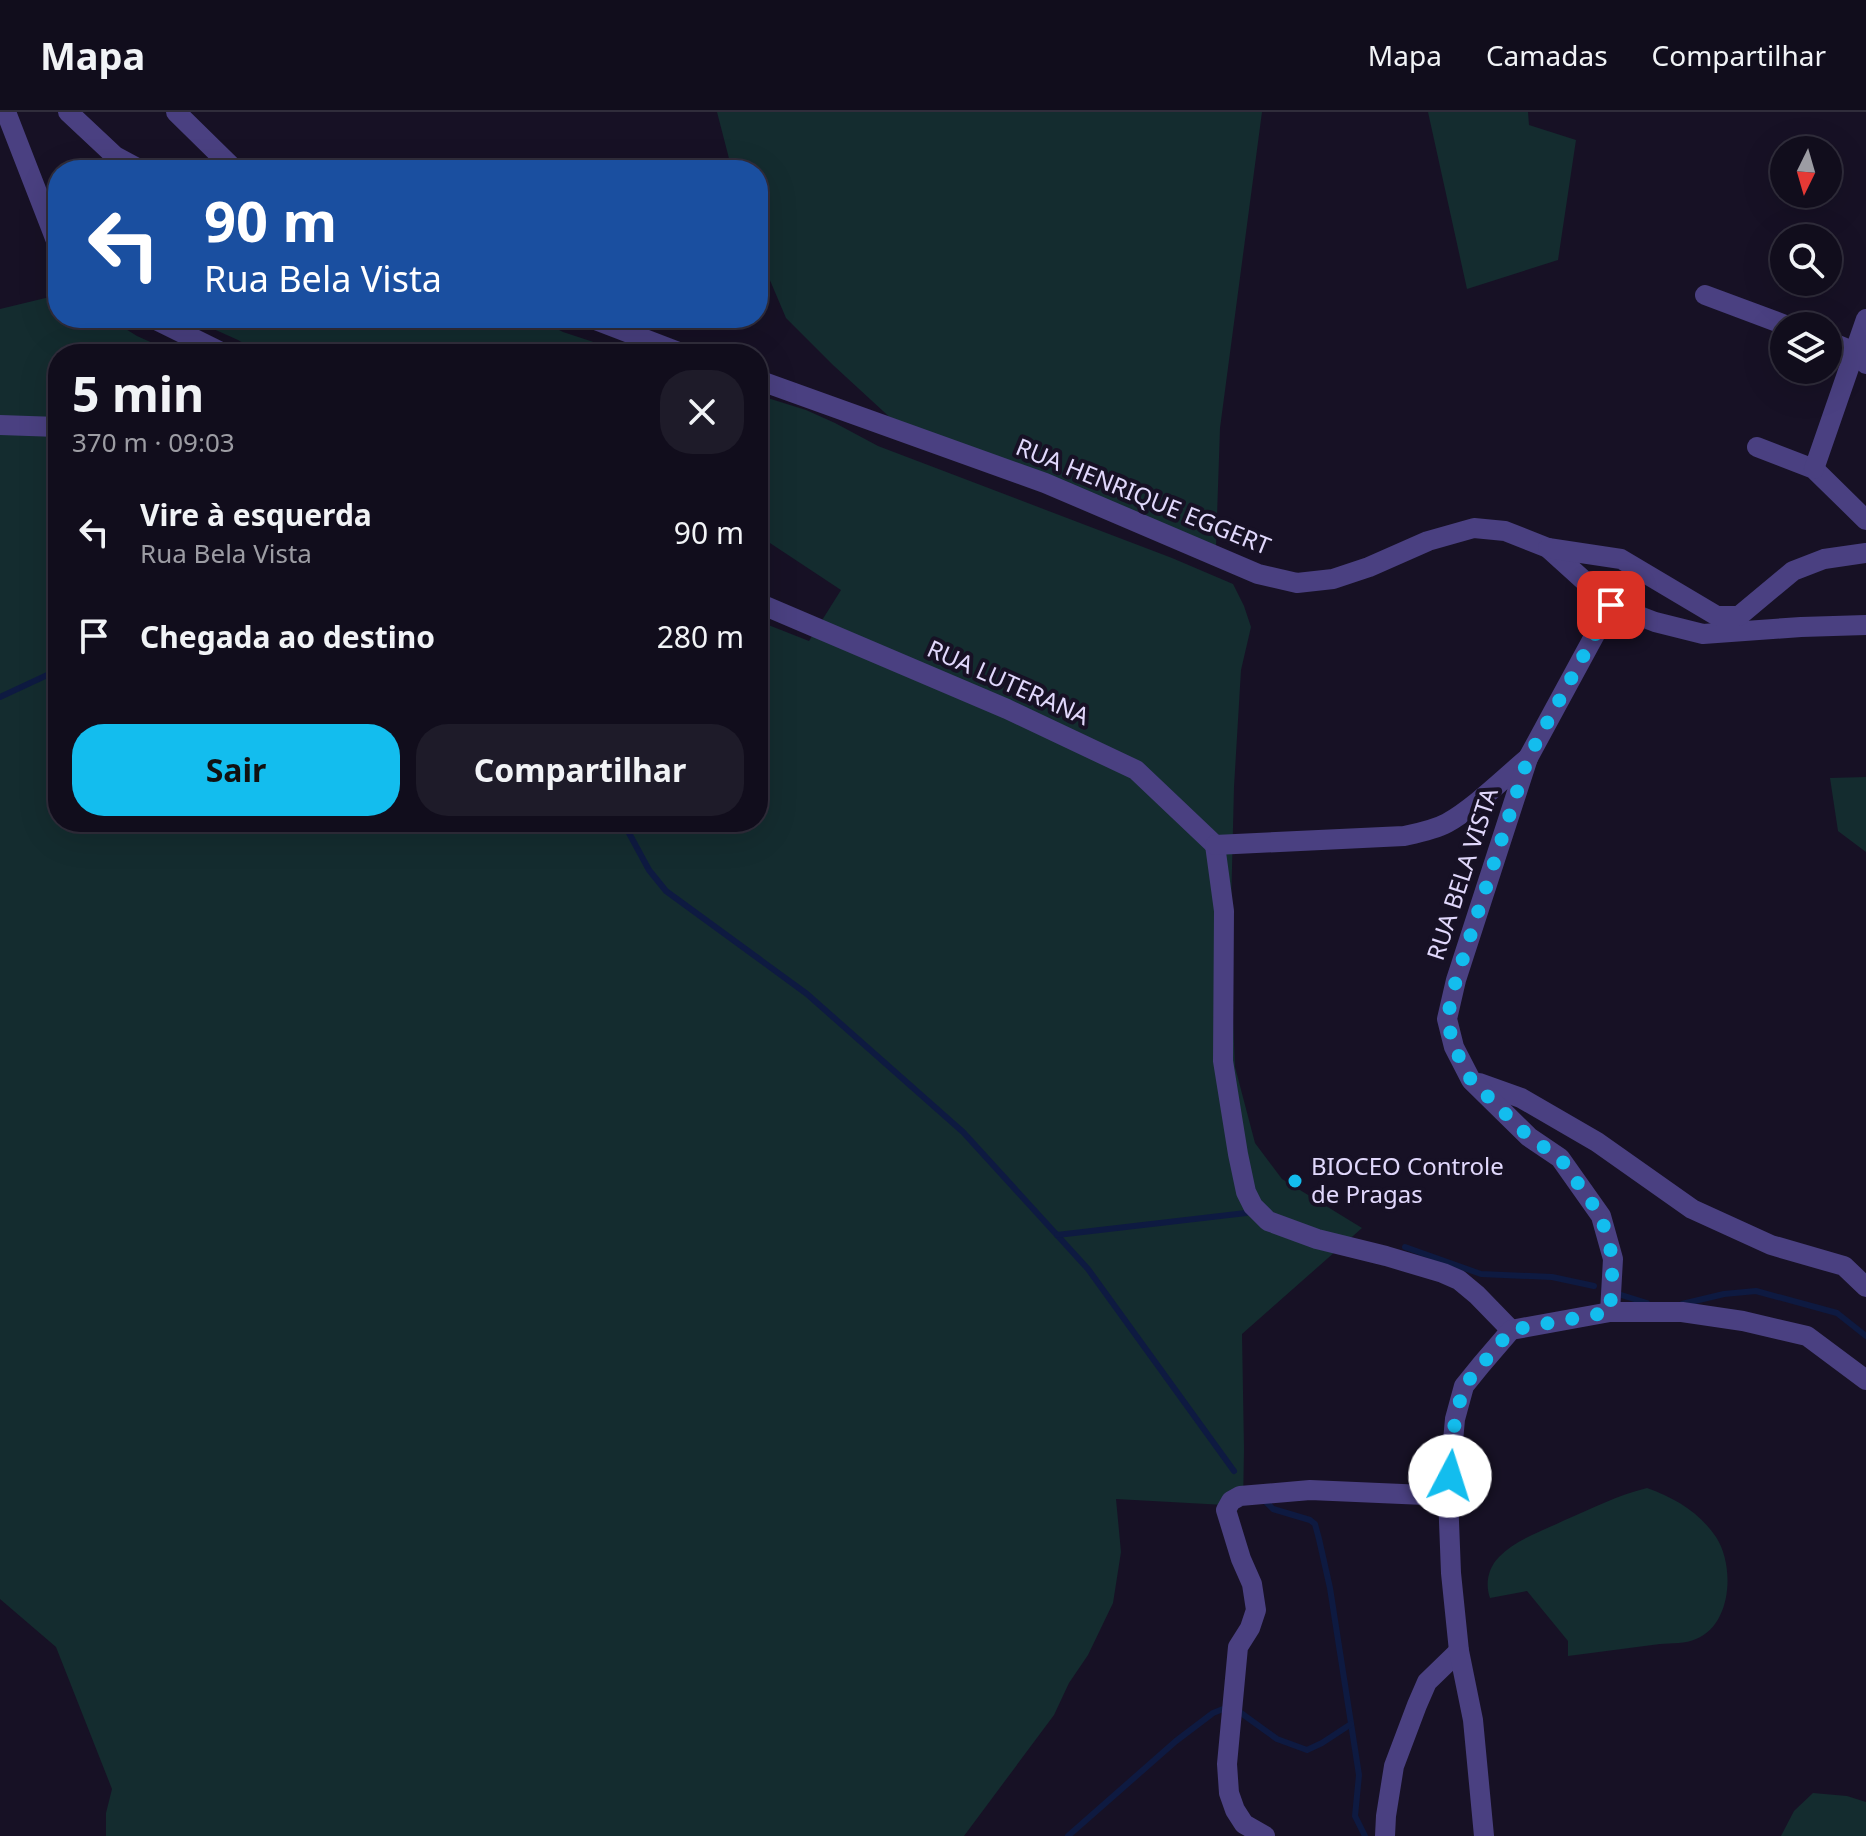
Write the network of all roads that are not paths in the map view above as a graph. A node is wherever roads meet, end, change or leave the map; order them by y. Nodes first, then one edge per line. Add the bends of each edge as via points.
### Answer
1 (6, 112) edge
2 (68, 112) edge
3 (176, 112) edge
4 (122, 160) edge
5 (225, 160) edge
6 (48, 220) edge
7 (1705, 295) dead end
8 (1770, 319) edge
9 (1866, 319) edge
10 (172, 328) edge
11 (616, 328) edge
12 (205, 344) edge
13 (658, 344) edge
14 (1842, 348) edge
15 (1860, 358) edge
16 (768, 384) edge
17 (0, 425) edge
18 (48, 427) edge
19 (1757, 447) dead end
20 (1814, 469) junction
21 (1866, 520) edge
22 (1548, 548) junction
23 (1866, 553) edge
24 (1611, 605) junction
25 (768, 607) edge
26 (1866, 625) edge
27 (1528, 758) junction
28 (1215, 845) junction
29 (1471, 1080) junction
30 (1866, 1287) edge
31 (1610, 1312) junction
32 (1511, 1330) junction
33 (1864, 1376) edge
34 (1448, 1496) junction
35 (1459, 1651) junction
36 (1263, 1836) edge
37 (1385, 1836) edge
38 (1484, 1836) edge

1 - 6 street
2 - 4 street
3 - 5 street
7 - 8 street
9 - 15 street
10 - 12 street
11 - 13 street
14 - 15 street
15 - 20 street
16 - 22 street, RUA HENRIQUE EGGERT via 1045,483 1258,574 1297,583 1333,579 1474,528 1505,531
17 - 18 street
19 - 20 street
20 - 21 street
22 - 23 street via 1621,559 1717,616 1739,616 1793,571 1824,559
22 - 24 street, RUA HENRIQUE EGGERT
24 - 26 street, RUA HENRIQUE EGGERT via 1703,634
24 - 27 street, RUA BELA VISTA
25 - 28 street, RUA LUTERANA via 1136,770
27 - 28 street via 1457,815 1426,831
27 - 29 street, RUA BELA VISTA via 1447,1019
28 - 32 street via 1224,911 1223,1061 1246,1192 1253,1206 1268,1221 1317,1239 1459,1280
29 - 30 street via 1521,1098 1597,1142 1692,1209 1771,1245 1844,1266
29 - 31 street, RUA BELA VISTA via 1529,1137 1560,1158 1601,1216 1613,1259
31 - 32 street
31 - 33 street via 1682,1312 1807,1336
32 - 34 street via 1464,1386 1455,1419
34 - 35 street
34 - 36 street via 1310,1490 1240,1496 1226,1510 1256,1610 1238,1647 1229,1793 1244,1824
35 - 37 street via 1427,1682 1417,1705 1394,1766
35 - 38 street via 1473,1720

